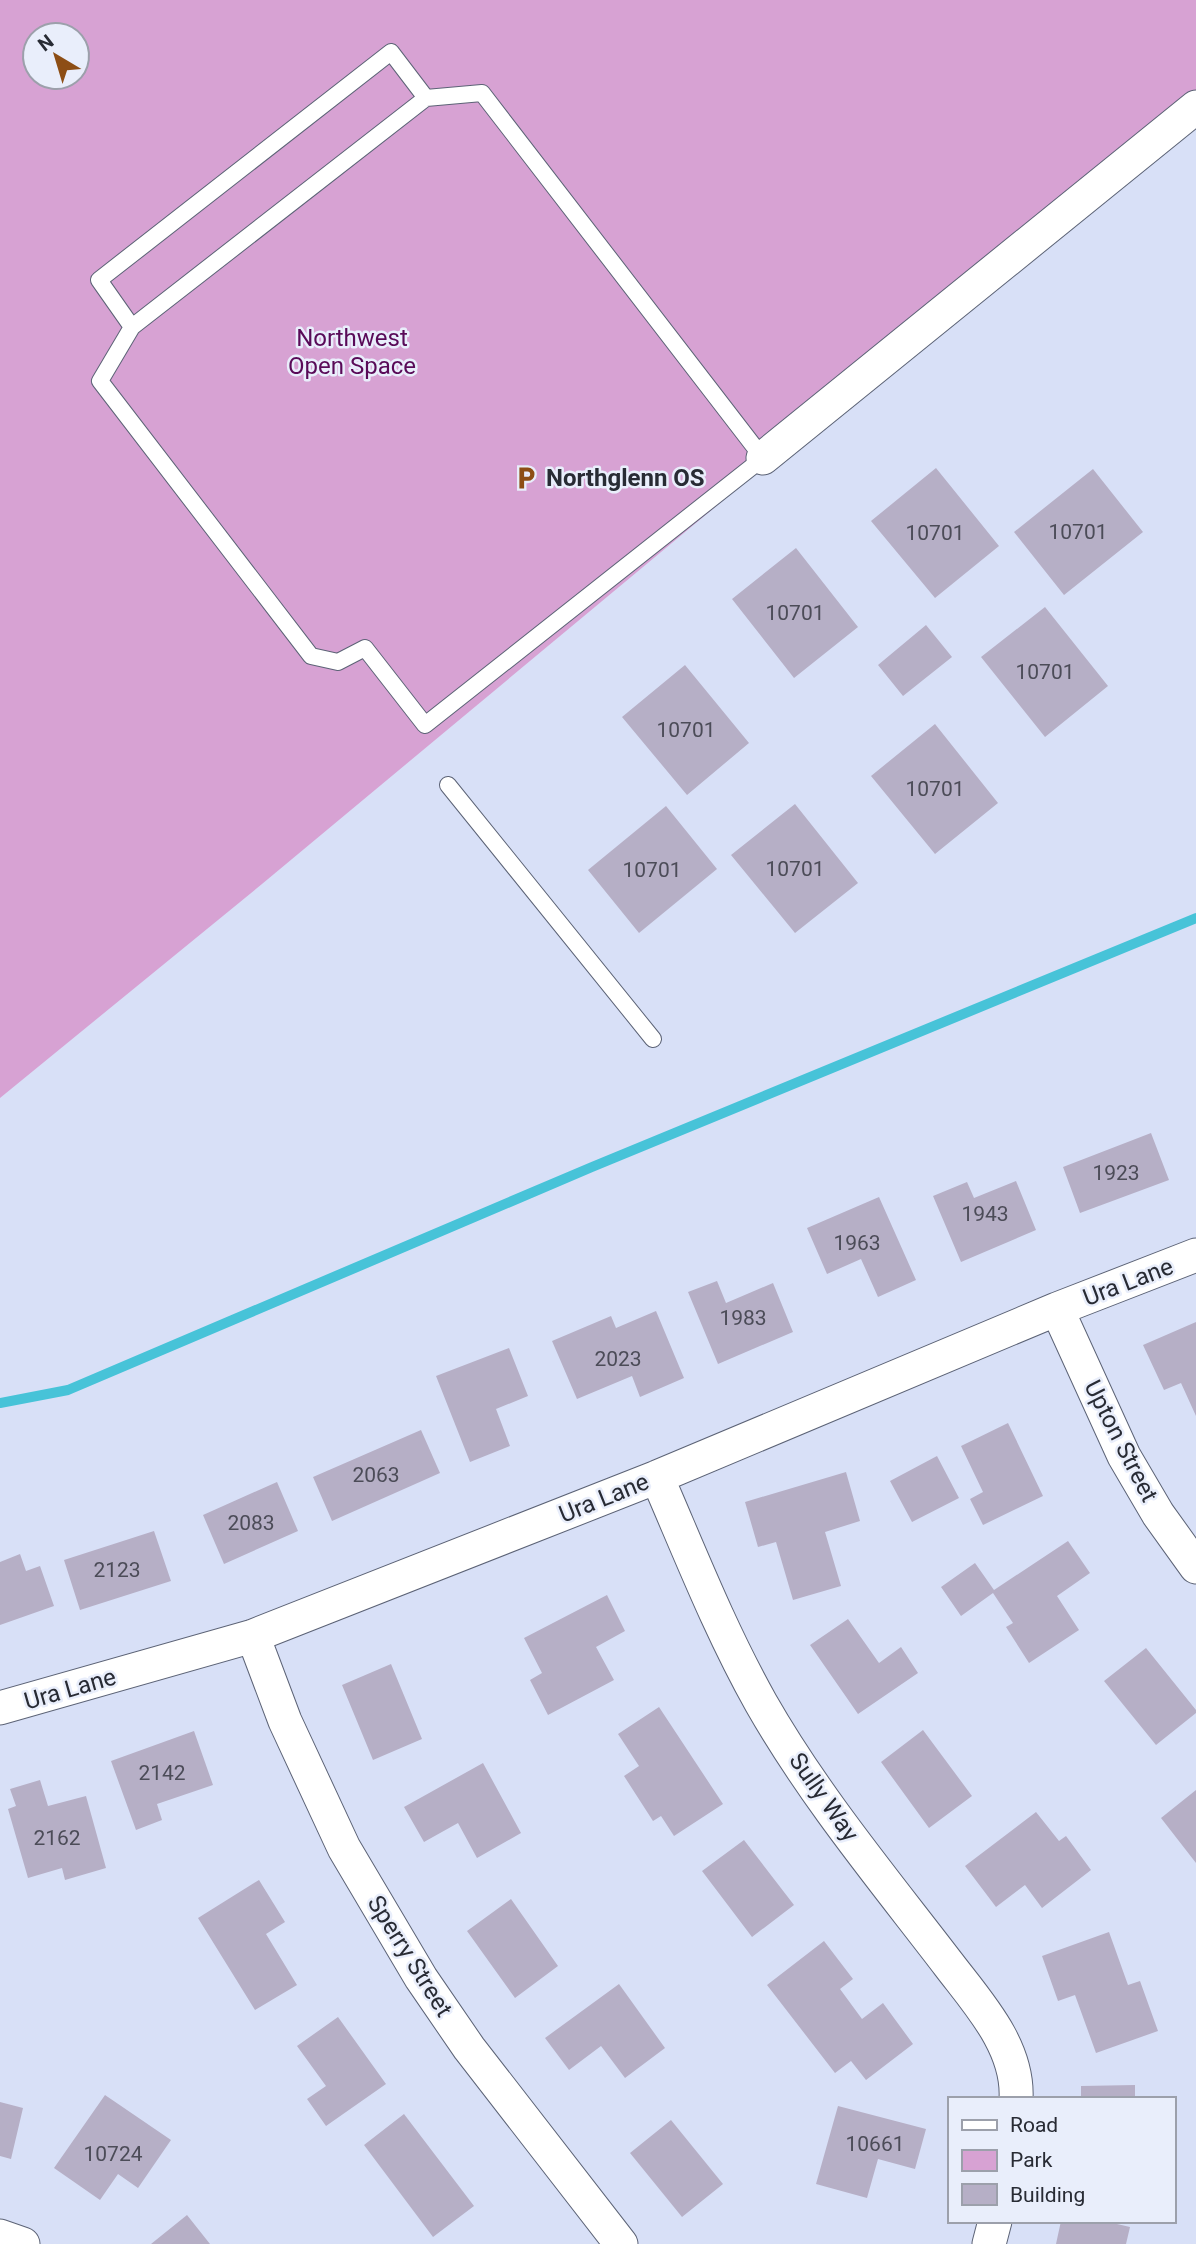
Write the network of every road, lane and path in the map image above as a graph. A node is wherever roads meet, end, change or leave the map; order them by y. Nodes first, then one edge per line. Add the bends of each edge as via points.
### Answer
1 (426, 98) junction
2 (1196, 107) edge
3 (132, 327) junction
4 (763, 458) junction
5 (448, 785) dead end
6 (653, 1039) dead end
7 (1196, 1255) edge
8 (1057, 1309) junction
9 (657, 1477) junction
10 (1196, 1567) edge
11 (253, 1636) junction
12 (0, 1708) edge
13 (1016, 2097) edge
14 (994, 2223) edge
15 (0, 2236) edge
16 (23, 2244) edge
17 (621, 2244) edge
18 (989, 2244) edge

1 - 3 lane
1 - 3 lane via 391,52 380,60 99,280
1 - 4 lane via 482,93
2 - 4 street
3 - 4 lane via 100,381 311,656 338,662 365,648 425,725
5 - 6 lane
7 - 8 street, Ura Lane
8 - 9 street, Ura Lane
8 - 10 street, Upton Street via 1124,1456
9 - 11 street, Ura Lane
9 - 13 street, Sully Way via 727,1639 762,1704 850,1836 987,2015 1012,2061
11 - 12 street, Ura Lane
11 - 17 street, Sperry Street via 285,1721 344,1849 421,1978 468,2048
14 - 18 street
15 - 16 street

